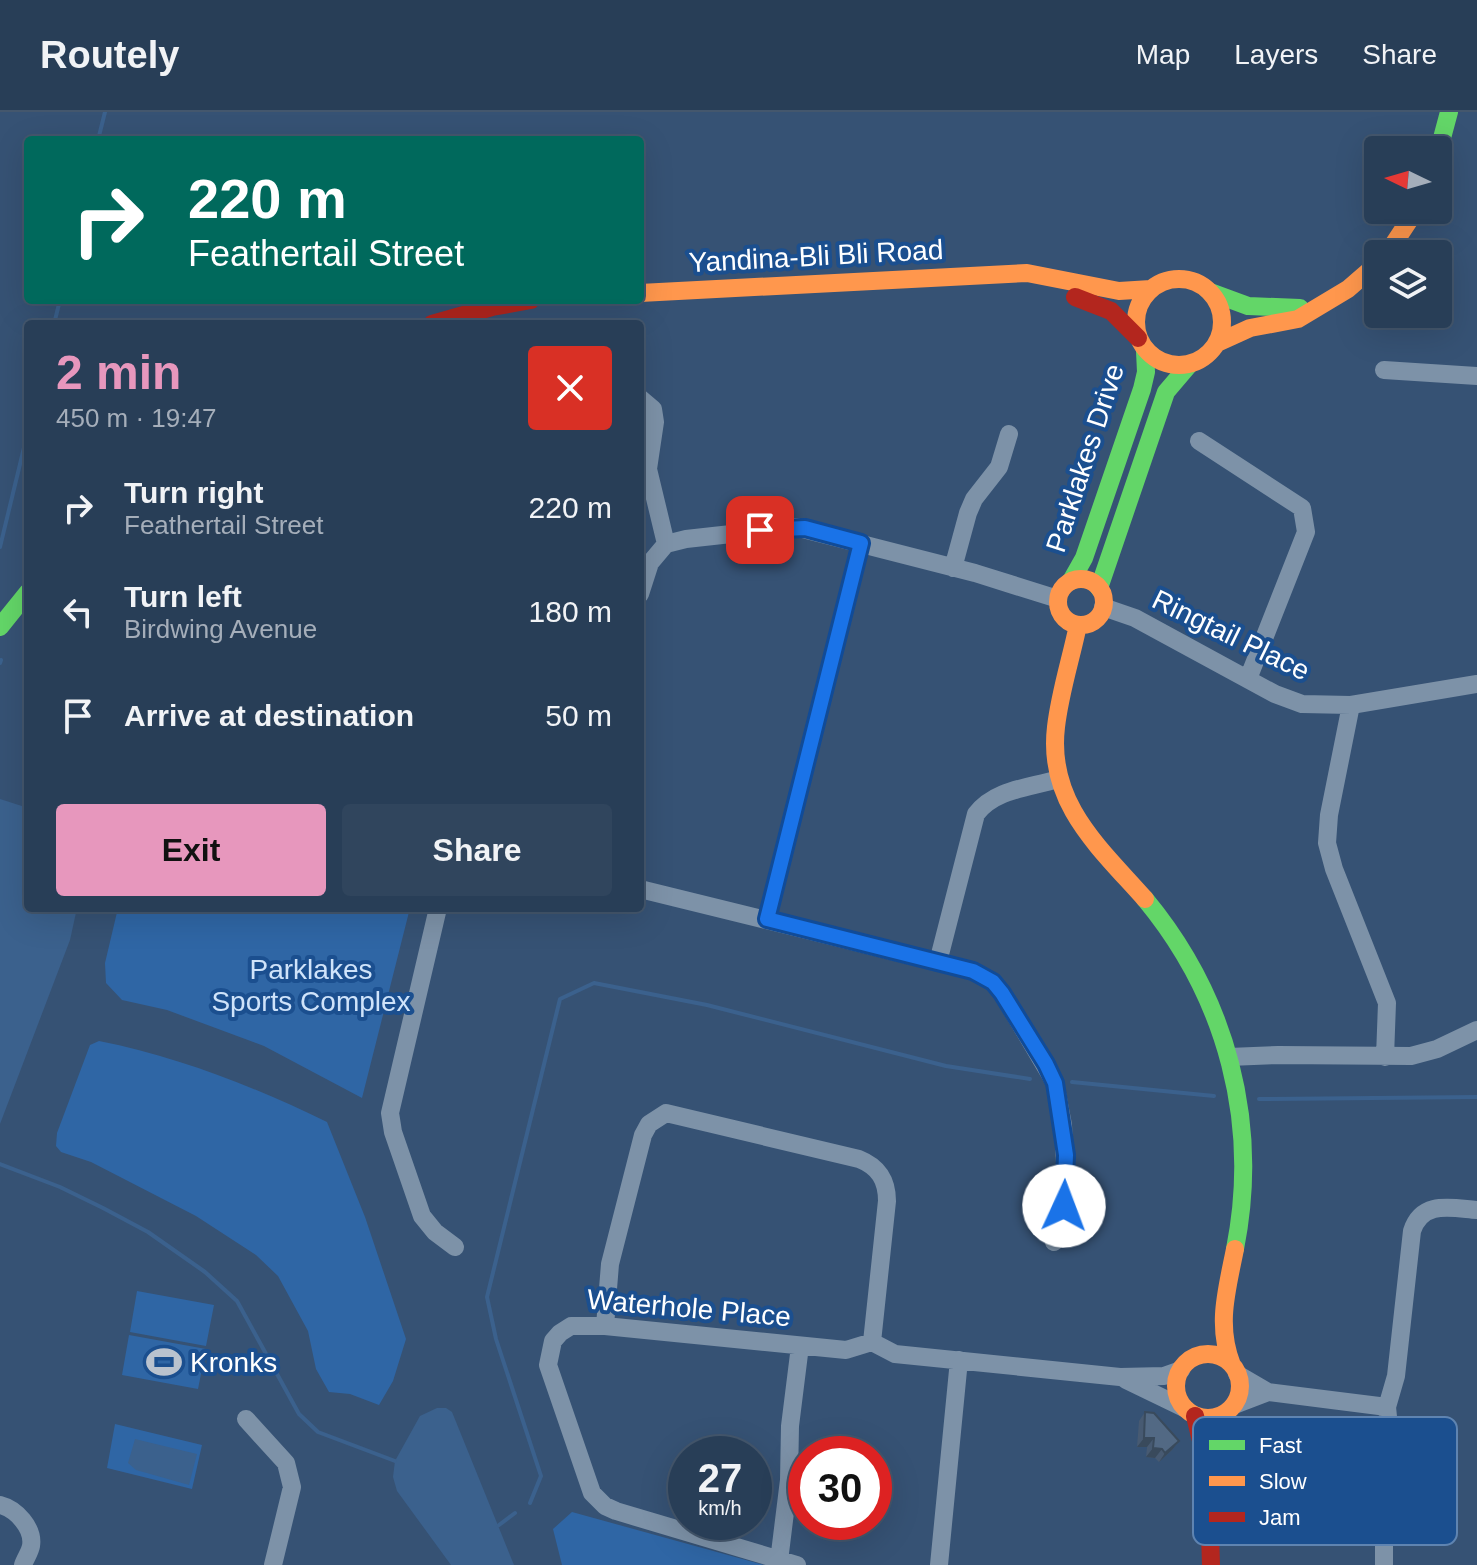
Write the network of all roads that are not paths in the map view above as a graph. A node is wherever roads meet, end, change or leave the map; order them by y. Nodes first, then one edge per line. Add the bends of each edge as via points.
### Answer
1 (1449, 112) edge
2 (1443, 136) edge
3 (1364, 275) edge
4 (996, 276) junction
5 (1151, 289) junction
6 (1210, 292) junction
7 (644, 293) edge
8 (509, 304) edge
9 (1315, 307) junction
10 (446, 320) edge
11 (1217, 343) junction
12 (1142, 344) junction
13 (1189, 365) junction
14 (1384, 370) dead end
15 (1477, 376) edge
16 (644, 401) edge
17 (1009, 434) dead end
18 (1199, 441) dead end
19 (644, 464) edge
20 (861, 543) junction
21 (666, 544) junction
22 (953, 568) junction
23 (1071, 581) junction
24 (644, 582) edge
25 (1099, 588) junction
26 (24, 597) edge
27 (1058, 599) junction
28 (1103, 607) junction
29 (1078, 625) junction
30 (0, 627) edge
31 (1248, 679) junction
32 (1477, 684) edge
33 (1351, 705) junction
34 (1058, 779) junction
35 (644, 890) edge
36 (437, 912) edge
37 (767, 919) junction
38 (938, 962) junction
39 (1477, 1030) edge
40 (1229, 1057) junction
41 (1385, 1057) junction
42 (1477, 1210) edge
43 (1054, 1242) dead end
44 (455, 1247) dead end
45 (1221, 1309) junction
46 (605, 1326) junction
47 (872, 1342) junction
48 (800, 1346) junction
49 (959, 1360) junction
50 (1184, 1366) junction
51 (1235, 1370) junction
52 (1120, 1377) junction
53 (1268, 1392) junction
54 (1387, 1407) junction
55 (1230, 1408) junction
56 (1190, 1412) junction
57 (1203, 1417) edge
58 (1208, 1417) edge
59 (1226, 1417) edge
60 (1388, 1417) edge
61 (246, 1419) dead end
62 (1193, 1422) edge
63 (0, 1505) edge
64 (1210, 1545) edge
65 (788, 1563) edge
66 (23, 1565) edge
67 (273, 1565) edge
68 (939, 1565) edge
69 (1211, 1565) edge

1 - 2 street
3 - 9 street
4 - 5 street, Yandina-Bli Bli Road via 1034,274 1117,291
4 - 7 street, Yandina-Bli Bli Road
4 - 12 street via 1104,305
5 - 6 street via 1181,279
5 - 12 street via 1136,312
6 - 9 street via 1264,309
6 - 11 street via 1222,322
8 - 10 street
9 - 11 street via 1298,319 1250,328
11 - 13 street
12 - 13 street via 1165,364
12 - 23 street, Parklakes Drive via 1142,389 1084,558
13 - 25 street, Parklakes Drive via 1166,392
14 - 15 street
16 - 19 street via 653,409 655,422
17 - 22 street via 999,467 974,499
18 - 31 street via 1302,508 1306,532
19 - 21 street
20 - 21 street via 795,527
20 - 22 street
20 - 37 street
21 - 24 street via 650,563
22 - 27 street
23 - 25 street via 1089,580
23 - 27 street
25 - 28 street
26 - 30 street
27 - 29 street via 1064,617
28 - 29 street via 1095,620
28 - 31 street, Ringtail Place via 1143,622
29 - 34 street via 1056,721
31 - 33 street, Ringtail Place via 1302,704
32 - 33 street, Ringtail Place
33 - 41 street via 1327,843 1387,1003
34 - 38 street via 999,795 976,814
34 - 40 street via 1082,826 1181,947
35 - 37 street
36 - 44 street via 390,1113 422,1216
37 - 38 street
38 - 43 street via 993,982 1055,1083 1066,1168 1064,1206
39 - 41 street via 1423,1053
40 - 41 street
40 - 45 street via 1243,1156 1238,1235
42 - 54 street via 1434,1207 1414,1224 1396,1376
45 - 50 street
45 - 51 street via 1225,1351
46 - 47 street via 610,1264 643,1135 666,1113 859,1159 879,1170 887,1201
46 - 48 street, Waterhole Place
46 - 65 street, Waterhole Place via 571,1326 560,1333 548,1365 592,1493 616,1511
47 - 48 street, Waterhole Place via 846,1350
47 - 49 street, Waterhole Place via 895,1354
48 - 65 street via 790,1426
49 - 52 street, Waterhole Place
49 - 68 street
50 - 51 street via 1195,1357 1215,1355
50 - 52 street, Waterhole Place via 1164,1376
50 - 56 street via 1177,1390
51 - 53 street
51 - 55 street via 1239,1395
52 - 56 street, Waterhole Place
53 - 54 street
53 - 55 street
54 - 60 street
55 - 58 street
55 - 59 street
56 - 57 street
56 - 62 street
61 - 67 street via 286,1463 292,1487
63 - 66 street via 28,1525 32,1544
64 - 69 street

